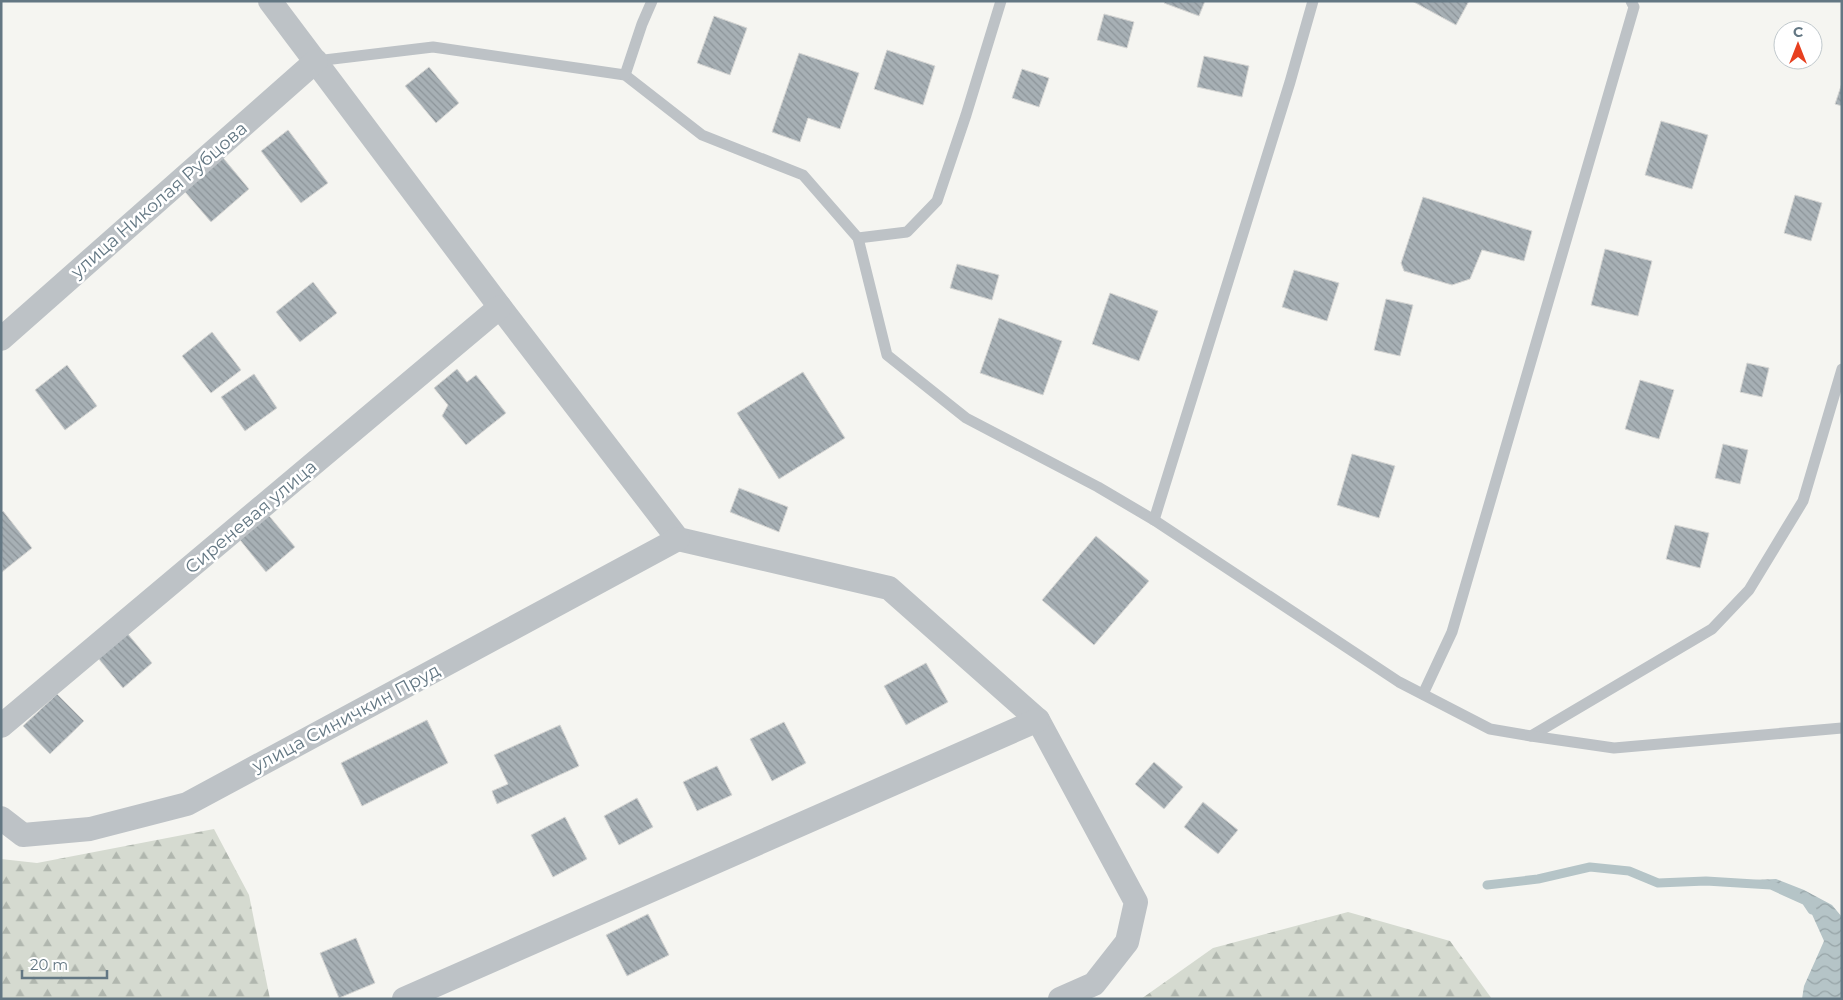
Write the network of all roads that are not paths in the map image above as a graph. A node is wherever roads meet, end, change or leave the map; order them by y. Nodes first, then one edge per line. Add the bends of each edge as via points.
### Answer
1 (270, 1) edge
2 (652, 1) edge
3 (1001, 1) edge
4 (1313, 1) edge
5 (1631, 1) edge
6 (316, 61) junction
7 (625, 75) junction
8 (858, 238) junction
9 (500, 307) junction
10 (1, 339) edge
11 (1842, 369) edge
12 (1154, 520) junction
13 (678, 539) junction
14 (1423, 694) junction
15 (1038, 720) junction
16 (1, 726) edge
17 (1842, 728) edge
18 (1531, 736) junction
19 (1, 818) edge
20 (404, 999) edge
21 (1060, 999) edge

1 - 6 street
2 - 7 lane
3 - 8 lane via 937,202 907,232
4 - 12 lane
5 - 14 lane via 1634,7 1452,632
6 - 7 lane via 433,47
6 - 9 street
6 - 10 street, улица Николая Рубцова
7 - 8 lane via 702,135 803,175
8 - 12 lane via 887,355 966,418
9 - 13 street
9 - 16 street, Сиреневая улица
11 - 18 lane via 1804,501 1749,590 1712,629
12 - 14 lane via 1399,682
13 - 15 street via 889,588
13 - 19 street, улица Синичкин Пруд via 187,804 90,829 23,835
14 - 18 lane via 1490,729
15 - 20 street
15 - 21 street via 1136,902 1127,942 1094,984
17 - 18 lane via 1614,748

